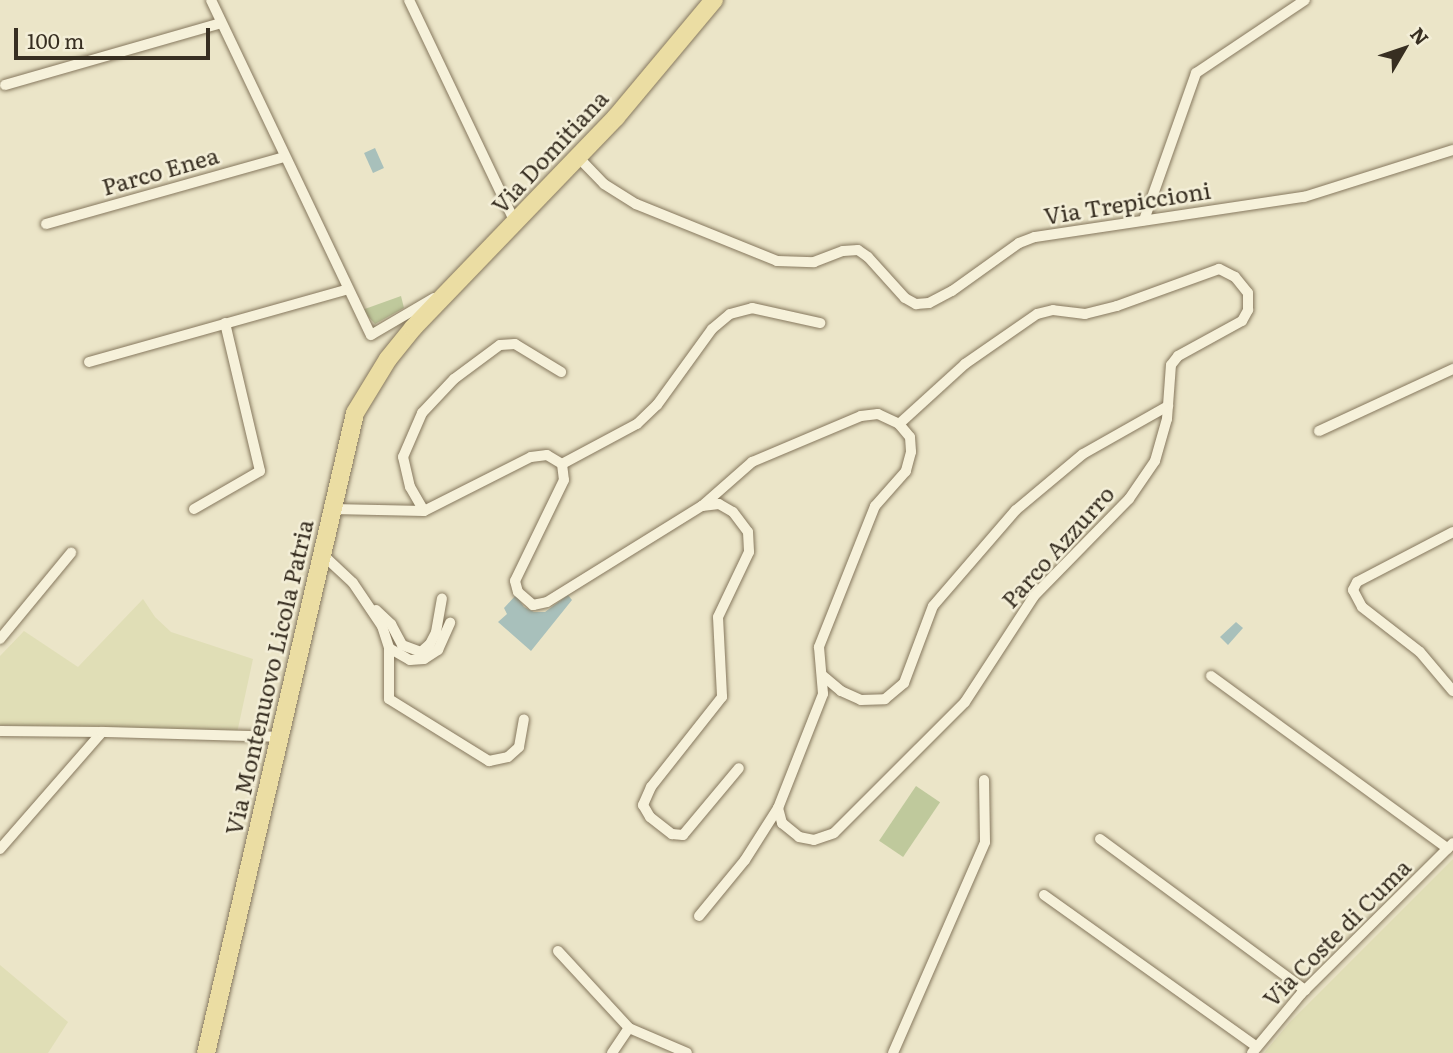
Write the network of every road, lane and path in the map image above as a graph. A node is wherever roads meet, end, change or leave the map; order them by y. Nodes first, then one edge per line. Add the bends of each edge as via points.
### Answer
1 (211, 0) edge
2 (409, 0) edge
3 (713, 0) edge
4 (1305, 0) edge
5 (222, 23) junction
6 (5, 85) dead end
7 (1453, 150) edge
8 (285, 157) junction
9 (578, 157) junction
10 (1144, 220) junction
11 (515, 222) junction
12 (46, 224) dead end
13 (452, 288) junction
14 (348, 289) junction
15 (225, 323) junction
16 (820, 323) dead end
17 (413, 328) joint
18 (89, 362) dead end
19 (1453, 369) edge
20 (561, 372) dead end
21 (1168, 406) junction
22 (899, 424) junction
23 (1319, 431) dead end
24 (562, 464) junction
25 (702, 506) junction
26 (194, 509) dead end
27 (332, 509) junction
28 (424, 511) junction
29 (1453, 532) edge
30 (71, 553) dead end
31 (322, 554) junction
32 (442, 599) dead end
33 (369, 607) junction
34 (450, 624) dead end
35 (0, 639) edge
36 (390, 648) junction
37 (822, 676) junction
38 (1211, 676) dead end
39 (1453, 691) edge
40 (524, 719) dead end
41 (0, 731) edge
42 (102, 732) junction
43 (281, 737) junction
44 (739, 768) dead end
45 (984, 780) dead end
46 (778, 808) junction
47 (1100, 839) dead end
48 (1450, 846) edge
49 (0, 849) edge
50 (1044, 895) dead end
51 (699, 916) dead end
52 (558, 951) dead end
53 (1305, 990) junction
54 (629, 1028) junction
55 (1254, 1049) edge
56 (206, 1053) edge
57 (612, 1053) edge
58 (687, 1053) edge
59 (893, 1053) edge

1 - 5 street
2 - 11 street
3 - 9 main road, Via Domitiana
4 - 10 street via 1196,73
5 - 6 street
5 - 8 street
7 - 10 street, Via Trepiccioni via 1304,197
8 - 12 street, Parco Enea
8 - 14 street
9 - 10 street, Via Trepiccioni via 604,184 636,204 777,261 814,262 858,250 905,298 916,303 929,303 952,291 1019,243 1035,237
9 - 11 main road, Via Domitiana
11 - 13 main road, Via Domitiana
13 - 14 street via 371,335
13 - 17 main road, Via Domitiana
14 - 15 street
15 - 18 street
15 - 26 street via 260,471
16 - 24 street via 752,308 730,314 712,328 657,405 637,424
17 - 27 main road, Via Montenuovo Licola Patria via 355,413
19 - 23 street
20 - 28 street via 515,344 500,345 454,379 422,413 403,457 410,487
21 - 22 street, Parco Azzurro via 1171,365 1178,356 1242,321 1248,310 1248,293 1235,277 1220,269 1085,314 1053,310 1037,314 965,364
21 - 37 street, Parco Azzurro via 1083,454 1016,510 933,606 904,683 885,699 861,700
21 - 46 street, Parco Azzurro via 1155,461 1129,499 1034,596 965,702 834,833 814,840 799,837 782,823
22 - 25 street via 878,414 849,421 752,462
22 - 37 street via 910,438 911,452 905,471 875,506 819,647
24 - 25 street via 564,480 515,581 517,592 533,605 547,601
24 - 28 street via 547,455 531,457
25 - 44 street via 719,504 733,512 748,532 749,552 718,617 722,697 651,787 643,805 650,817 672,834 682,835
27 - 28 street
27 - 31 main road, Via Montenuovo Licola Patria
29 - 39 street via 1357,582 1353,590 1362,607 1420,652
30 - 35 street
31 - 33 street via 353,583
31 - 43 main road, Via Montenuovo Licola Patria
32 - 33 street via 436,632 421,652 402,645 391,624
33 - 36 street
34 - 36 street via 438,650 424,659 410,660
36 - 40 street via 389,699 488,761 508,757 519,747
37 - 46 street via 823,694
38 - 48 street
41 - 42 street
42 - 43 street
42 - 49 street
43 - 56 main road, Via Montenuovo Licola Patria
45 - 59 street via 985,842
46 - 51 street via 745,860
47 - 53 street
48 - 53 street, Via Coste di Cuma
50 - 55 street
52 - 54 street
53 - 55 street, Via Coste di Cuma
54 - 57 street
54 - 58 street

